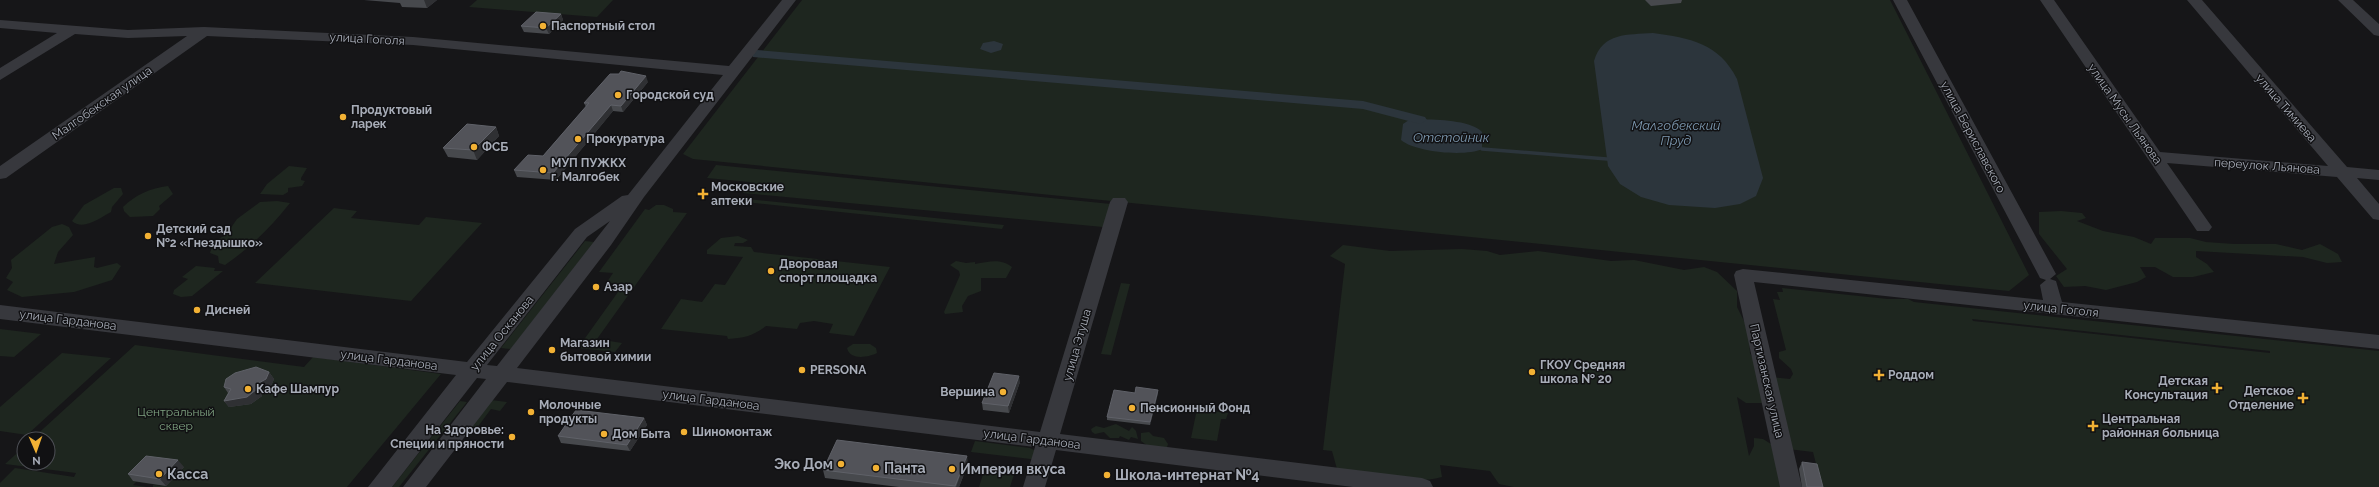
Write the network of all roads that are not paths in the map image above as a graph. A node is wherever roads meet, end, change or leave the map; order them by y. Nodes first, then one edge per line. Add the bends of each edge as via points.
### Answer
1 (789, 0) edge
2 (1900, 0) edge
3 (2047, 0) edge
4 (2194, 0) edge
5 (2345, 0) edge
6 (0, 24) edge
7 (72, 30) junction
8 (204, 31) junction
9 (2379, 32) edge
10 (733, 71) junction
11 (0, 75) edge
12 (2154, 157) junction
13 (2341, 172) junction
14 (0, 174) edge
15 (2379, 175) edge
16 (638, 193) junction
17 (1119, 202) dead end
18 (2379, 215) edge
19 (2203, 227) dead end
20 (1743, 275) joint
21 (2054, 308) junction
22 (0, 312) edge
23 (2379, 342) edge
24 (472, 370) junction
25 (501, 374) junction
26 (1049, 441) junction
27 (379, 487) edge
28 (414, 487) edge
29 (1034, 487) edge
30 (1422, 487) edge
31 (1790, 487) edge

1 - 10 street, улица Осканова
2 - 21 street, улица Бериславского via 2048,280
3 - 12 street, улица Мусы Льянова
4 - 13 street, улица Тимиева
5 - 9 street
6 - 7 street, улица Гоголя
7 - 8 street, улица Гоголя via 128,34
7 - 11 street
8 - 10 street, улица Гоголя via 413,41
8 - 14 street, Малгобекская улица
10 - 16 street, улица Осканова
12 - 13 street, переулок Льянова
12 - 19 street, улица Мусы Льянова
13 - 15 street, переулок Льянова
13 - 18 street, улица Тимиева
16 - 24 street, улица Осканова via 581,233
16 - 25 street, улица Осканова via 605,241
17 - 26 street, улица Этуша
20 - 21 street, улица Гоголя
20 - 31 street, Партизанская улица
21 - 23 street, улица Гоголя
22 - 24 street, улица Гарданова
24 - 25 street, улица Гарданова
24 - 27 street, улица Осканова
25 - 26 street, улица Гарданова
25 - 28 street, улица Осканова
26 - 29 street, улица Этуша
26 - 30 street, улица Гарданова

